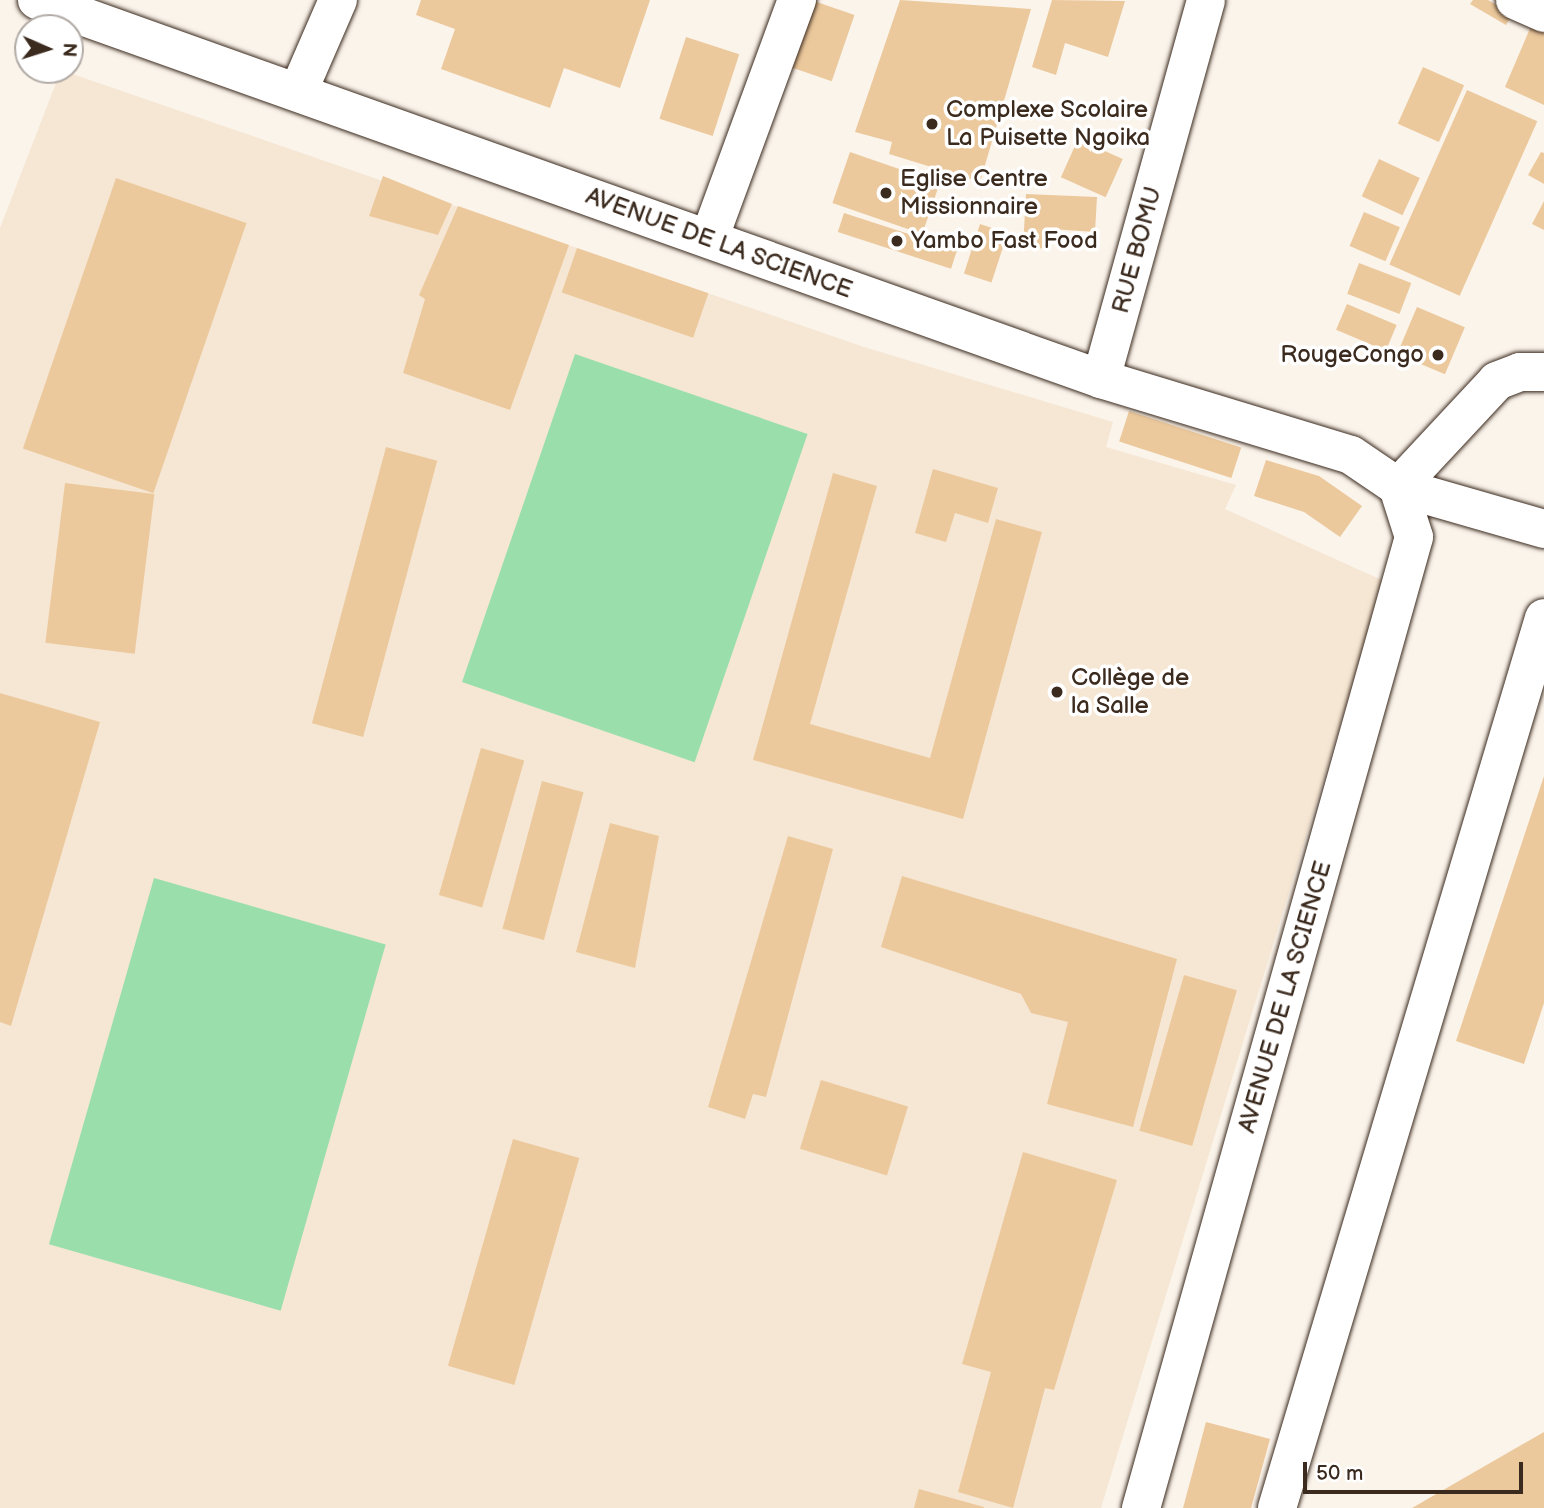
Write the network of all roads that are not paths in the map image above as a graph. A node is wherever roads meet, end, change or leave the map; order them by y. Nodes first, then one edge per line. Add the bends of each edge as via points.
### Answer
1 (338, 0) edge
2 (797, 0) edge
3 (1206, 0) edge
4 (1515, 0) edge
5 (54, 3) edge
6 (1544, 13) edge
7 (298, 92) junction
8 (709, 239) junction
9 (1544, 372) edge
10 (1101, 379) junction
11 (1398, 487) junction
12 (1544, 529) edge
13 (1544, 618) edge
14 (1141, 1508) edge
15 (1277, 1508) edge

1 - 7 street
2 - 8 street
3 - 10 street, RUE BOMU
4 - 6 street
5 - 7 street, AVENUE DE LA SCIENCE
7 - 8 street, AVENUE DE LA SCIENCE
8 - 10 street, AVENUE DE LA SCIENCE
9 - 11 street via 1497,381
10 - 11 street, AVENUE DE LA SCIENCE via 1351,456
11 - 12 street
11 - 14 street, AVENUE DE LA SCIENCE via 1414,537
13 - 15 street

